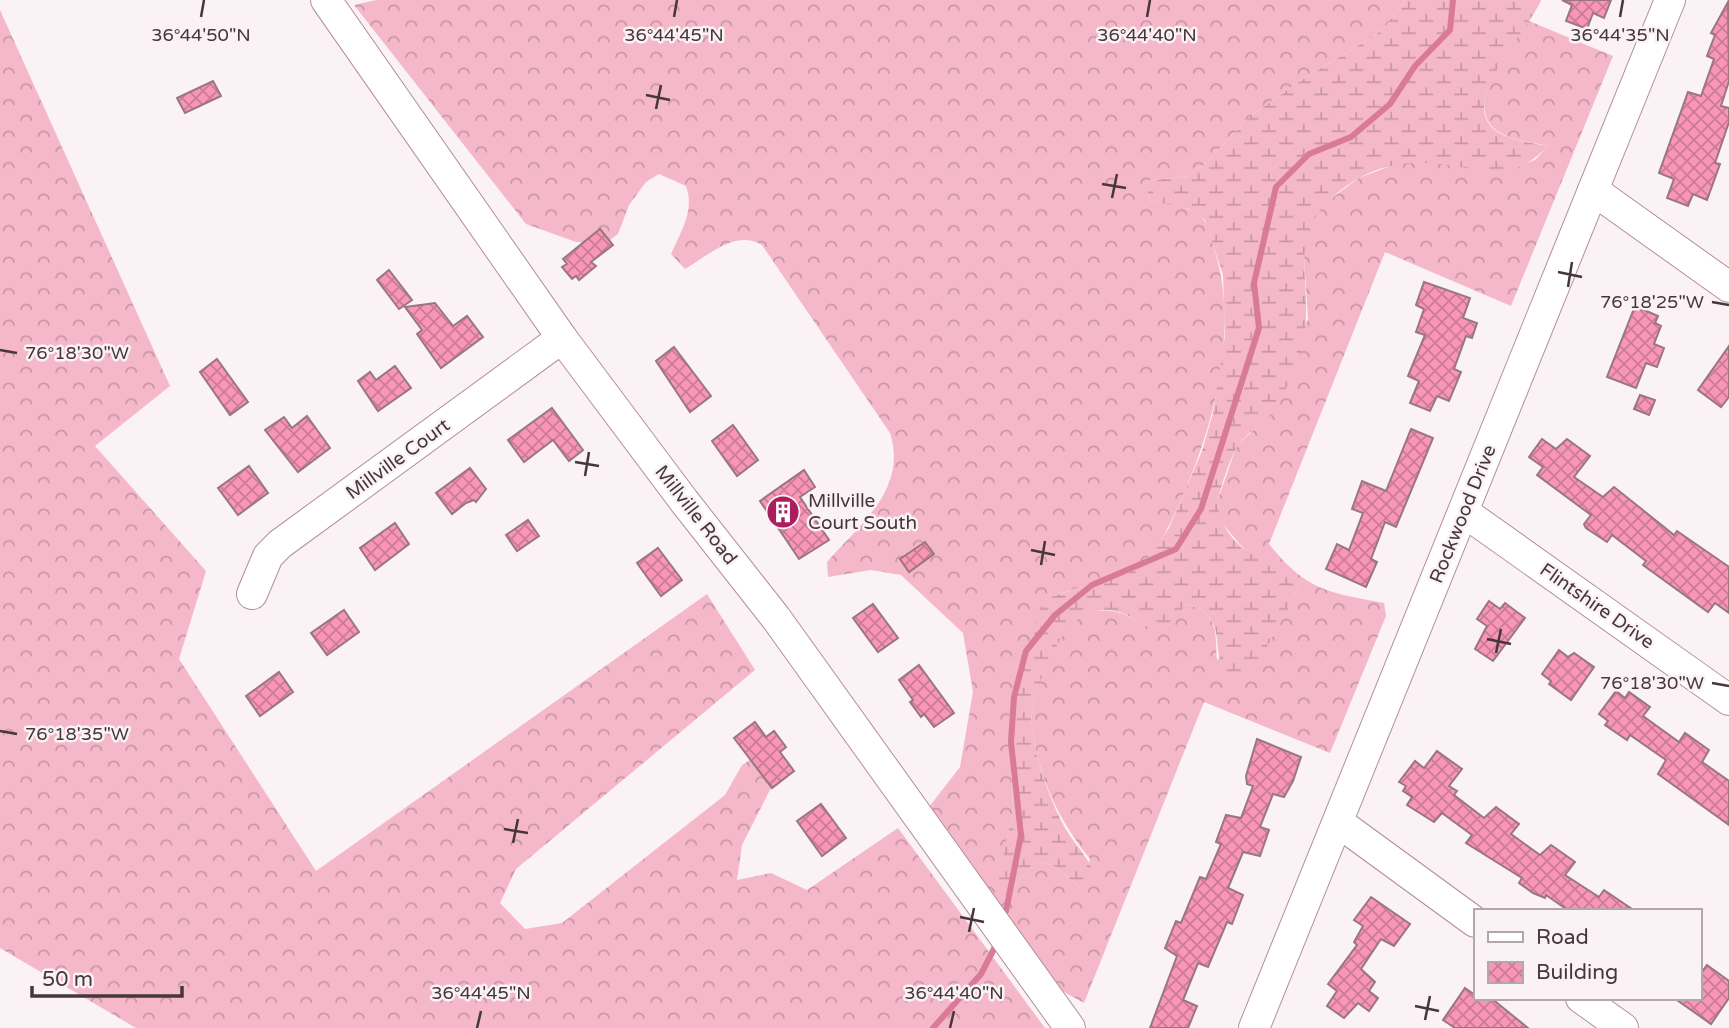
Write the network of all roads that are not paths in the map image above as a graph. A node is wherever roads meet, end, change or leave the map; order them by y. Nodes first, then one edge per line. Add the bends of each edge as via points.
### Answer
1 (326, 0) edge
2 (1670, 0) edge
3 (1593, 190) junction
4 (1729, 287) edge
5 (562, 338) junction
6 (1464, 512) junction
7 (252, 594) dead end
8 (1729, 700) edge
9 (1338, 822) junction
10 (1474, 921) edge
11 (1584, 1000) edge
12 (1070, 1028) edge
13 (1254, 1028) edge
14 (1622, 1028) edge

1 - 5 street, Millville Road
2 - 3 street, Rockwood Drive
3 - 4 street
3 - 6 street, Rockwood Drive
5 - 7 street, Millville Court via 280,544 268,556
5 - 12 street, Millville Road via 776,618
6 - 8 street, Flintshire Drive
6 - 9 street, Rockwood Drive
9 - 10 street
9 - 13 street, Rockwood Drive
11 - 14 street

